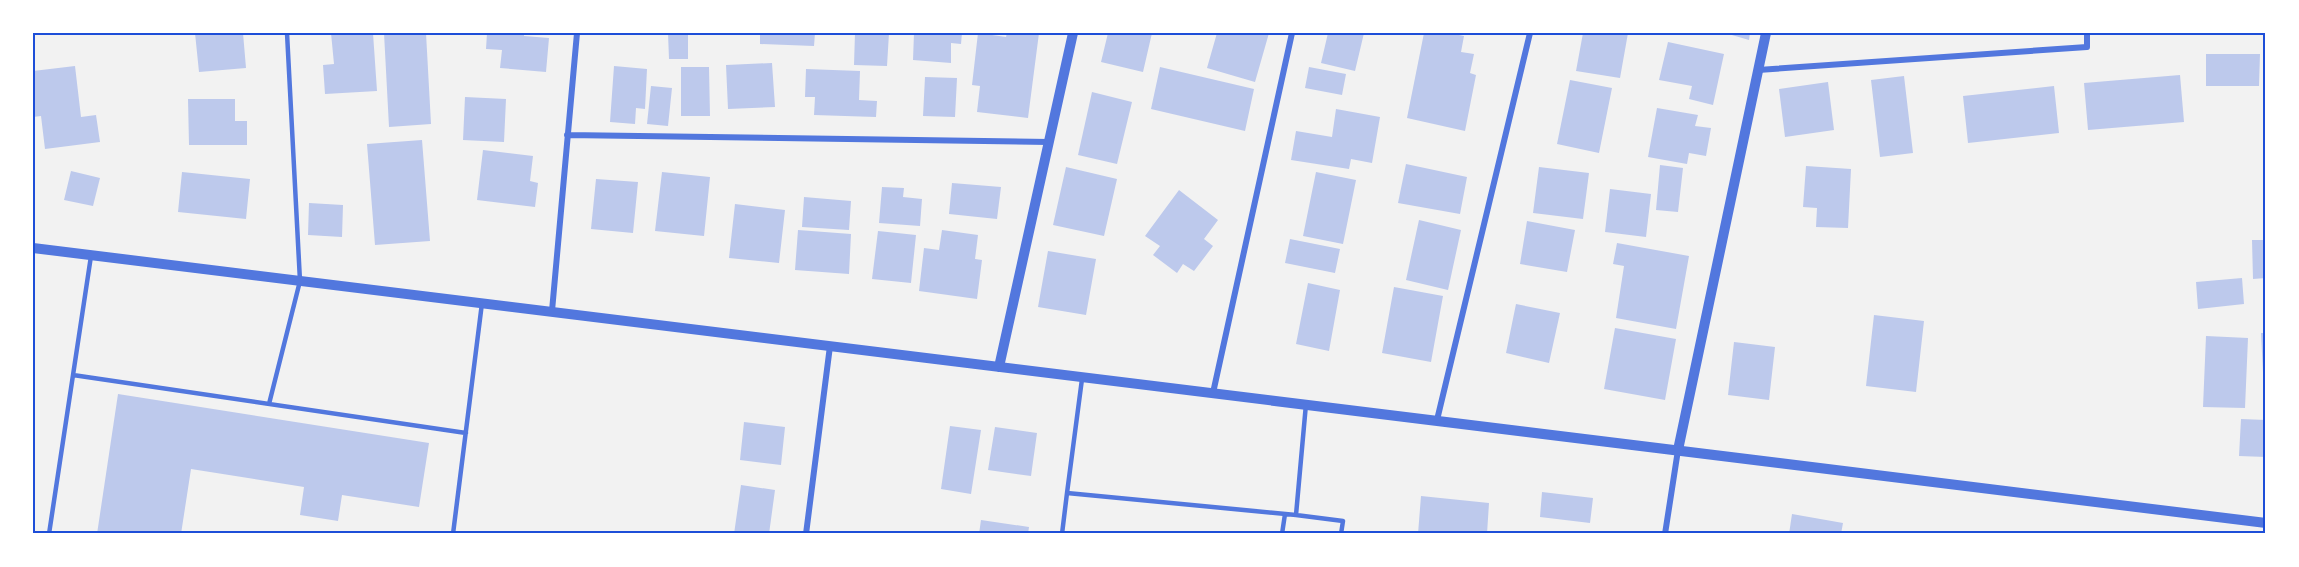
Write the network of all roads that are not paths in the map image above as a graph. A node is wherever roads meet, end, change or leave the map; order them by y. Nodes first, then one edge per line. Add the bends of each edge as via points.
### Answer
1 (287, 33) edge
2 (577, 33) edge
3 (1073, 33) edge
4 (1292, 33) edge
5 (1530, 33) edge
6 (1766, 33) edge
7 (2087, 33) edge
8 (1758, 70) junction
9 (567, 135) junction
10 (1049, 142) junction
11 (33, 248) edge
12 (91, 255) junction
13 (300, 281) junction
14 (482, 303) junction
15 (552, 311) junction
16 (830, 346) junction
17 (999, 367) junction
18 (73, 375) junction
19 (1082, 378) junction
20 (1213, 393) junction
21 (269, 404) junction
22 (1306, 404) junction
23 (1437, 420) junction
24 (466, 433) junction
25 (1678, 450) junction
26 (1067, 493) junction
27 (1285, 514) junction
28 (1296, 515) junction
29 (2266, 523) edge
30 (49, 534) edge
31 (453, 534) edge
32 (806, 534) edge
33 (1062, 534) edge
34 (1282, 534) edge
35 (1341, 534) edge
36 (1665, 534) edge

1 - 13 lane
2 - 9 street
3 - 10 street
4 - 20 street
5 - 23 street
6 - 8 street
7 - 8 street via 2087,47
8 - 25 street
9 - 10 street
9 - 15 street
10 - 17 street
11 - 12 street
12 - 13 street
12 - 18 lane
13 - 14 street
13 - 21 lane
14 - 15 street
14 - 24 lane
15 - 16 street
16 - 17 street
16 - 32 street
17 - 19 street
18 - 21 lane
18 - 30 lane
19 - 20 street
19 - 26 lane
20 - 22 street
21 - 24 lane
22 - 23 street
22 - 28 lane
23 - 25 street
24 - 31 lane
25 - 29 street
25 - 36 street
26 - 27 lane
26 - 33 lane
27 - 28 lane
27 - 34 lane
28 - 35 lane via 1343,521

